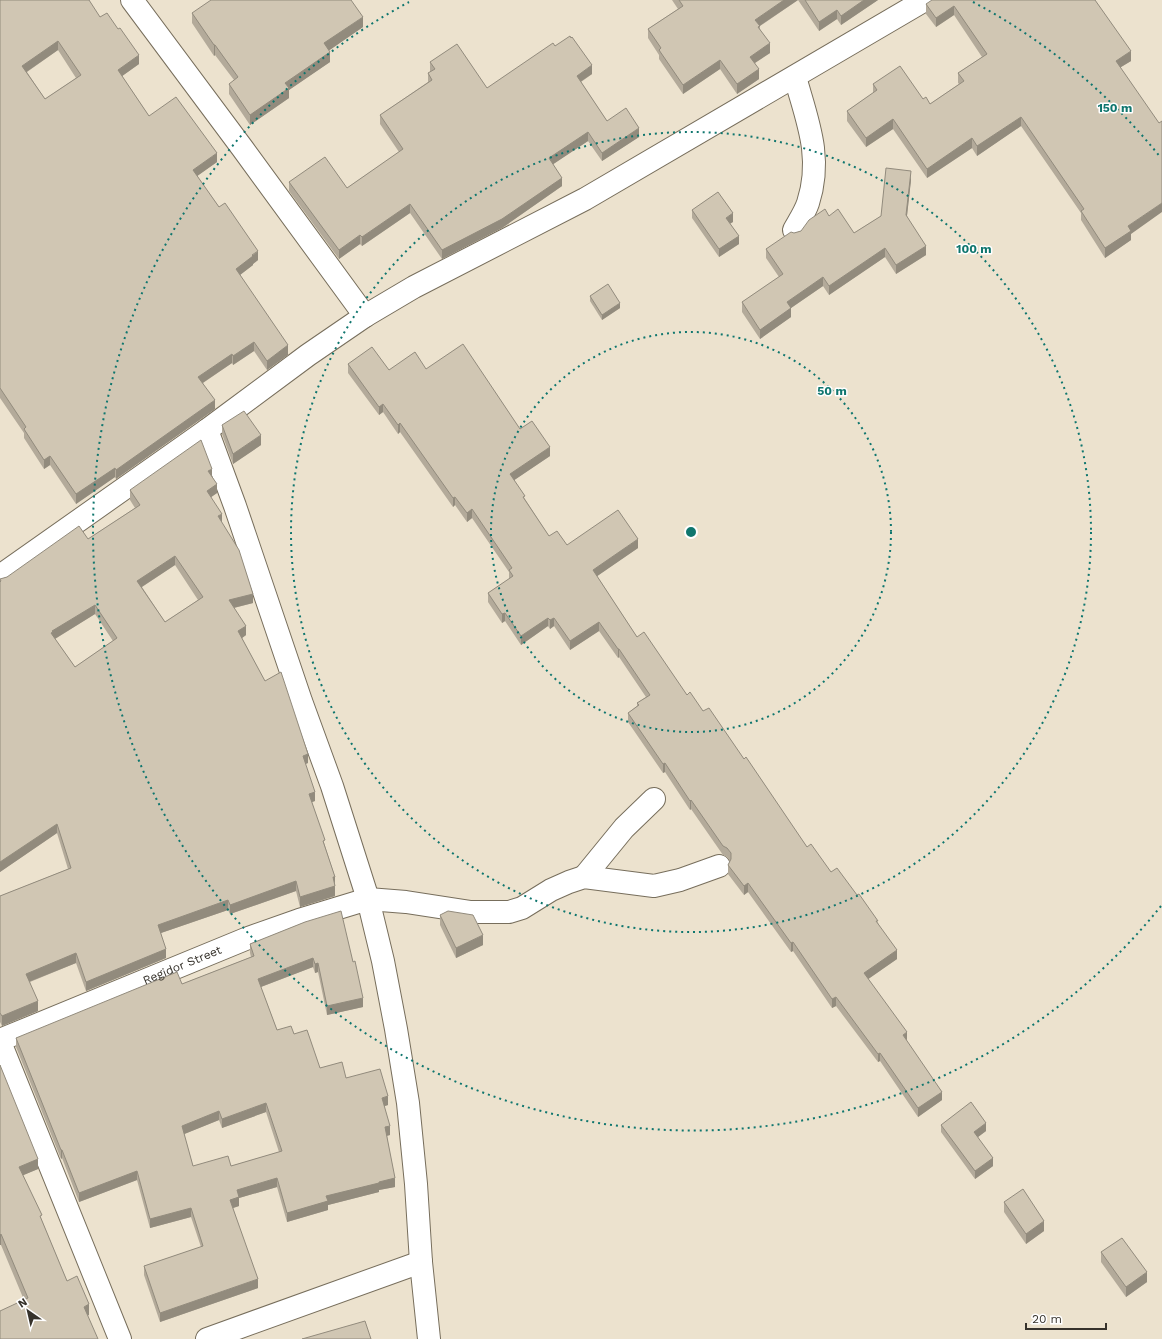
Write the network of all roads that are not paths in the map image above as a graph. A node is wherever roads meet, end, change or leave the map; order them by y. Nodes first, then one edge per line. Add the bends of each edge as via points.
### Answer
1 (132, 0) edge
2 (925, 0) edge
3 (795, 77) junction
4 (794, 230) dead end
5 (365, 316) junction
6 (207, 430) junction
7 (0, 576) edge
8 (654, 799) dead end
9 (719, 866) dead end
10 (584, 877) junction
11 (368, 899) junction
12 (0, 1041) edge
13 (421, 1262) junction
14 (120, 1339) edge
15 (207, 1339) edge
16 (429, 1339) edge

1 - 5 street
2 - 3 street
3 - 4 street via 812,135 815,156 814,184 808,205
3 - 5 street via 585,199 414,287
5 - 6 street
6 - 7 street
6 - 11 street via 300,701 332,786
8 - 10 street via 624,828
9 - 10 street via 654,886
10 - 11 street via 509,912 471,912
11 - 12 street, Regidor Street via 248,938
11 - 13 street via 383,961 408,1103
12 - 14 street
13 - 15 street
13 - 16 street

